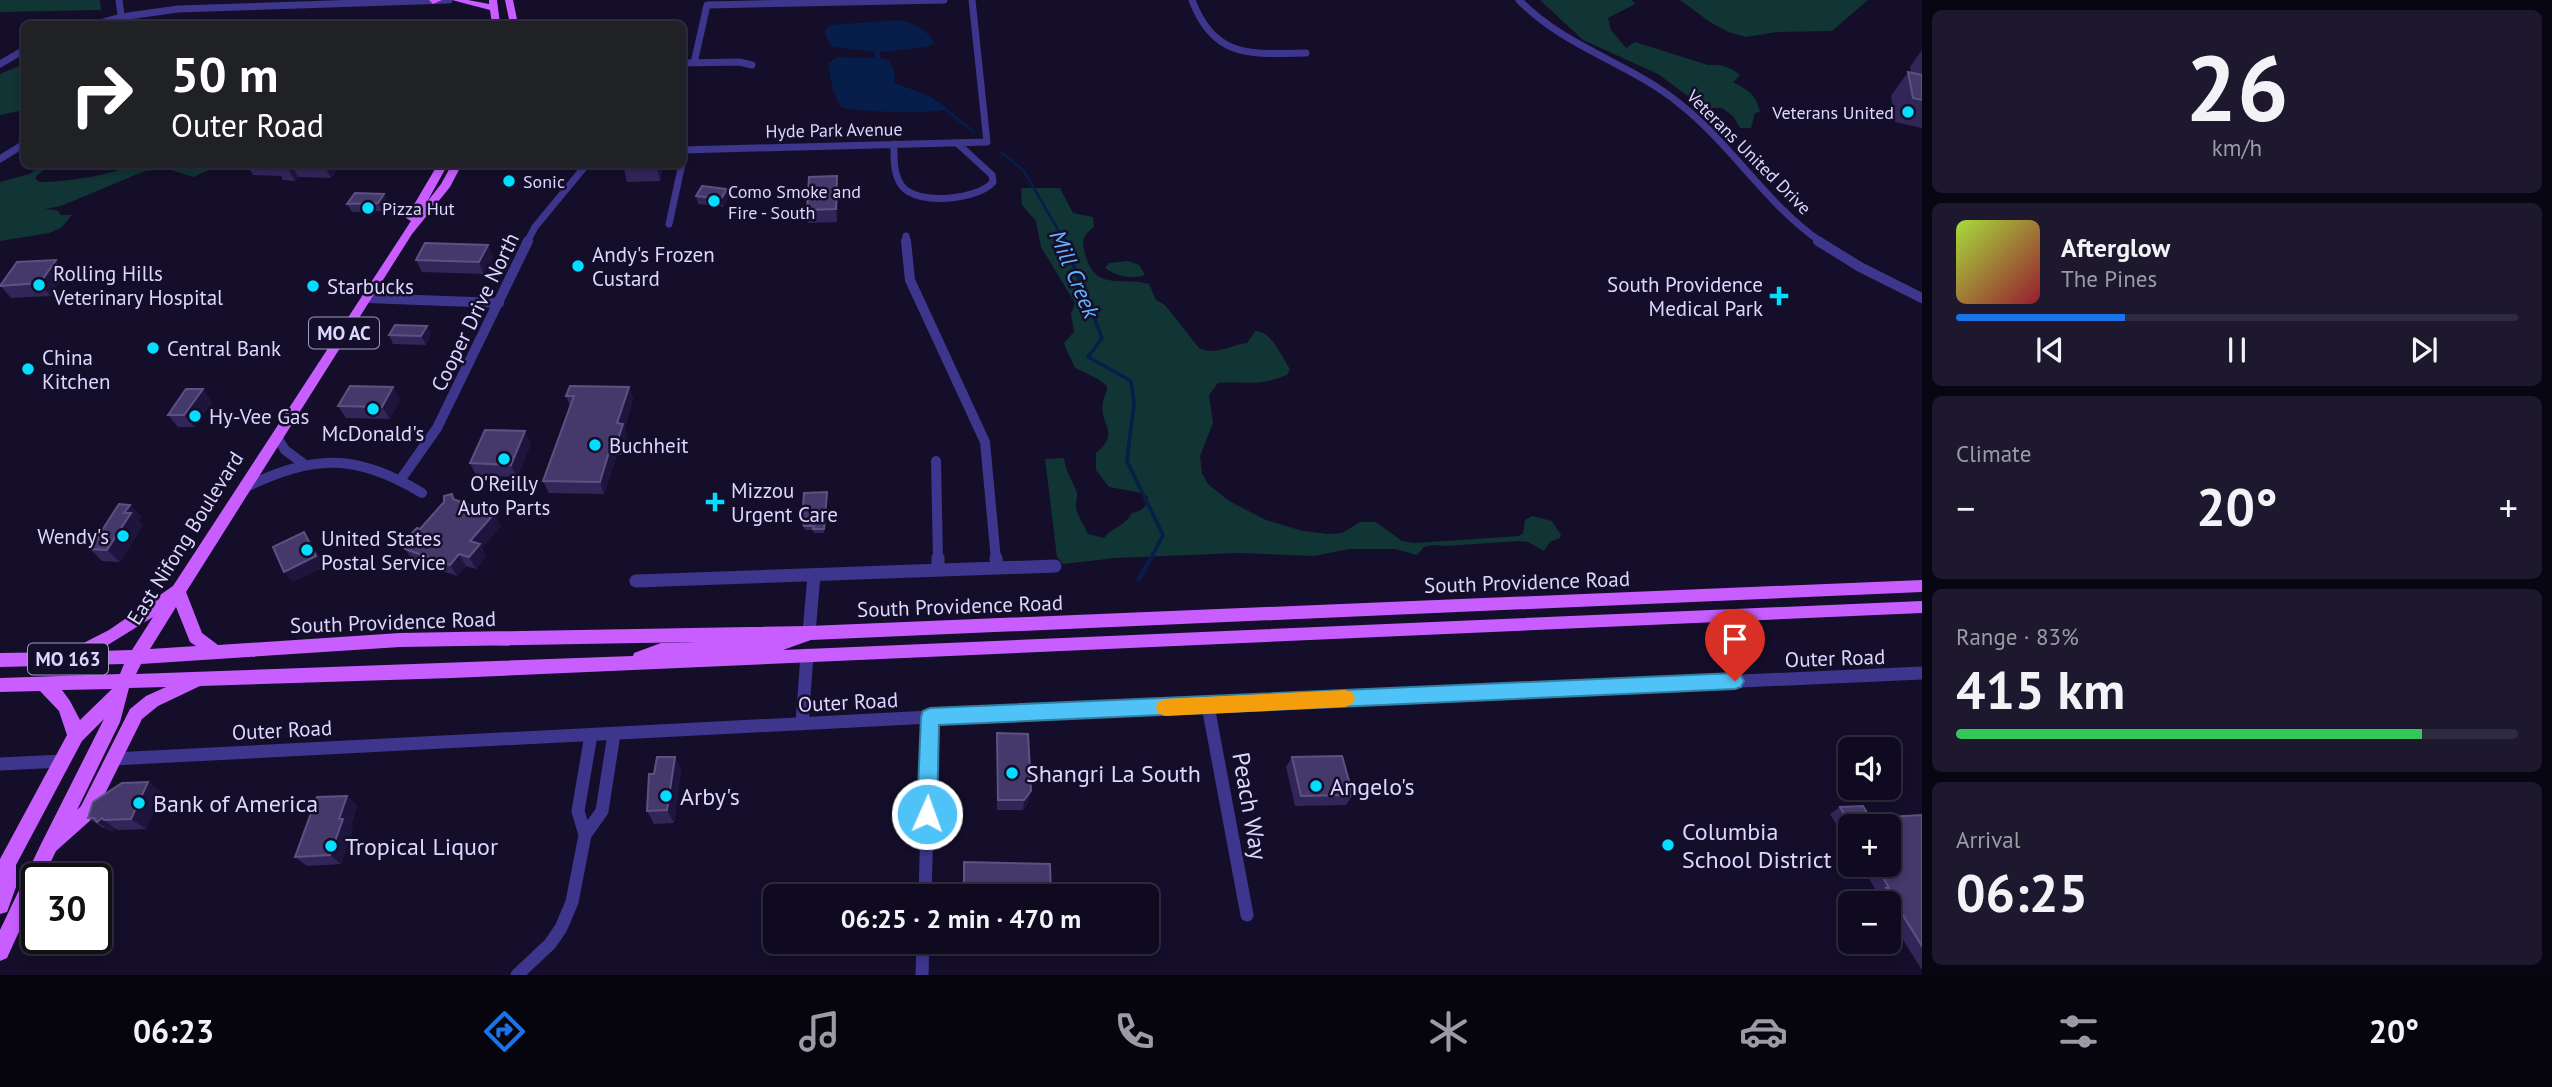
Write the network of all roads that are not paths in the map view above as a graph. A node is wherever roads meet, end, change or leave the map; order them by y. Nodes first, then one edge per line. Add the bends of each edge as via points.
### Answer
1 (119, 0) edge
2 (449, 0) edge
3 (456, 0) edge
4 (509, 0) edge
5 (519, 0) edge
6 (944, 0) edge
7 (972, 0) edge
8 (1192, 0) edge
9 (1521, 0) edge
10 (435, 1) edge
11 (493, 4) edge
12 (511, 11) junction
13 (122, 21) edge
14 (513, 21) edge
15 (21, 52) edge
16 (1306, 53) dead end
17 (686, 63) edge
18 (694, 63) junction
19 (0, 64) edge
20 (752, 65) dead end
21 (957, 143) junction
22 (894, 144) junction
23 (21, 146) edge
24 (686, 150) edge
25 (0, 159) edge
26 (440, 168) edge
27 (455, 168) edge
28 (584, 168) edge
29 (681, 168) edge
30 (670, 224) dead end
31 (408, 232) junction
32 (906, 236) dead end
33 (366, 298) junction
34 (1922, 298) edge
35 (499, 303) junction
36 (276, 436) junction
37 (936, 461) dead end
38 (304, 464) junction
39 (401, 479) junction
40 (242, 490) junction
41 (422, 493) dead end
42 (1055, 566) dead end
43 (998, 567) junction
44 (938, 570) junction
45 (814, 575) junction
46 (636, 581) dead end
47 (1922, 586) edge
48 (178, 591) junction
49 (1922, 607) edge
50 (974, 626) junction
51 (809, 633) junction
52 (216, 652) junction
53 (807, 654) junction
54 (136, 657) junction
55 (57, 659) junction
56 (0, 660) edge
57 (628, 663) junction
58 (1922, 673) edge
59 (204, 678) junction
60 (42, 683) junction
61 (0, 685) edge
62 (121, 687) junction
63 (1208, 706) junction
64 (930, 717) junction
65 (802, 724) junction
66 (614, 734) junction
67 (591, 735) junction
68 (76, 736) junction
69 (113, 759) junction
70 (62, 761) junction
71 (0, 764) edge
72 (585, 835) junction
73 (46, 852) junction
74 (3, 870) edge
75 (925, 884) edge
76 (0, 905) edge
77 (1247, 915) dead end
78 (0, 950) edge
79 (923, 954) edge
80 (517, 975) edge
81 (922, 975) edge

1 - 13 street
2 - 10 street
3 - 11 main road
4 - 12 main road
5 - 12 main road
6 - 18 street via 707,5
7 - 21 street, Hyde Park Avenue via 987,142
8 - 16 street via 1207,31 1238,49
9 - 34 street, Veterans United Drive via 1538,20 1675,99 1811,235 1859,267
10 - 13 street via 178,9
12 - 14 main road
15 - 19 street
17 - 18 street
18 - 20 street
21 - 22 street, Hyde Park Avenue
21 - 22 street via 992,174 991,186 981,192 921,200 908,194 893,167
22 - 24 street, Hyde Park Avenue
23 - 25 street
26 - 31 main road, East Nifong Boulevard / MO AC via 415,208
27 - 31 main road, East Nifong Boulevard / MO AC
28 - 35 street, Cooper Drive North via 535,228
29 - 30 street
31 - 33 main road, East Nifong Boulevard / MO AC
32 - 43 street via 910,280 985,442
33 - 35 street
33 - 36 main road, East Nifong Boulevard / MO AC
35 - 39 street, Cooper Drive North via 429,443
36 - 38 street via 285,450
36 - 40 main road, East Nifong Boulevard / MO AC
37 - 44 street
38 - 39 street via 346,464
38 - 40 street
39 - 41 street
40 - 48 main road, East Nifong Boulevard / MO AC
42 - 43 street
43 - 44 street
44 - 45 street
45 - 46 street
45 - 51 street
47 - 50 main road, South Providence Road / MO 163
48 - 52 main road via 196,637
48 - 54 main road, East Nifong Boulevard / MO AC
48 - 55 main road via 89,649
49 - 53 main road, South Providence Road / MO 163
50 - 51 main road, South Providence Road / MO 163
50 - 53 main road via 951,636 821,643
51 - 52 main road, South Providence Road / MO 163 via 400,640
51 - 57 main road via 776,645 661,650
52 - 54 main road, South Providence Road / MO 163
53 - 57 main road, South Providence Road / MO 163
53 - 65 street
54 - 55 main road, South Providence Road / MO 163
54 - 62 main road, East Nifong Boulevard / MO AC
55 - 56 main road, South Providence Road / MO 163
57 - 59 main road, South Providence Road / MO 163
58 - 63 street, Outer Road
59 - 62 main road, South Providence Road / MO 163
59 - 69 main road via 152,701 136,714
60 - 61 main road, South Providence Road / MO 163
60 - 62 main road, South Providence Road / MO 163
60 - 68 main road via 73,716
62 - 68 main road, East Nifong Boulevard
62 - 73 main road, East Nifong Boulevard via 112,722
63 - 64 street, Outer Road
63 - 77 street, Peach Way
64 - 65 street, Outer Road
64 - 75 street
65 - 66 street, Outer Road
66 - 67 street, Outer Road
66 - 72 street via 602,811
67 - 69 street, Outer Road
67 - 72 street via 578,811
68 - 70 main road, East Nifong Boulevard
69 - 73 main road via 87,812
70 - 71 street
70 - 74 main road, East Nifong Boulevard
72 - 80 street via 575,892 561,928
73 - 78 main road, East Nifong Boulevard
74 - 76 main road via 7,887
79 - 81 street

